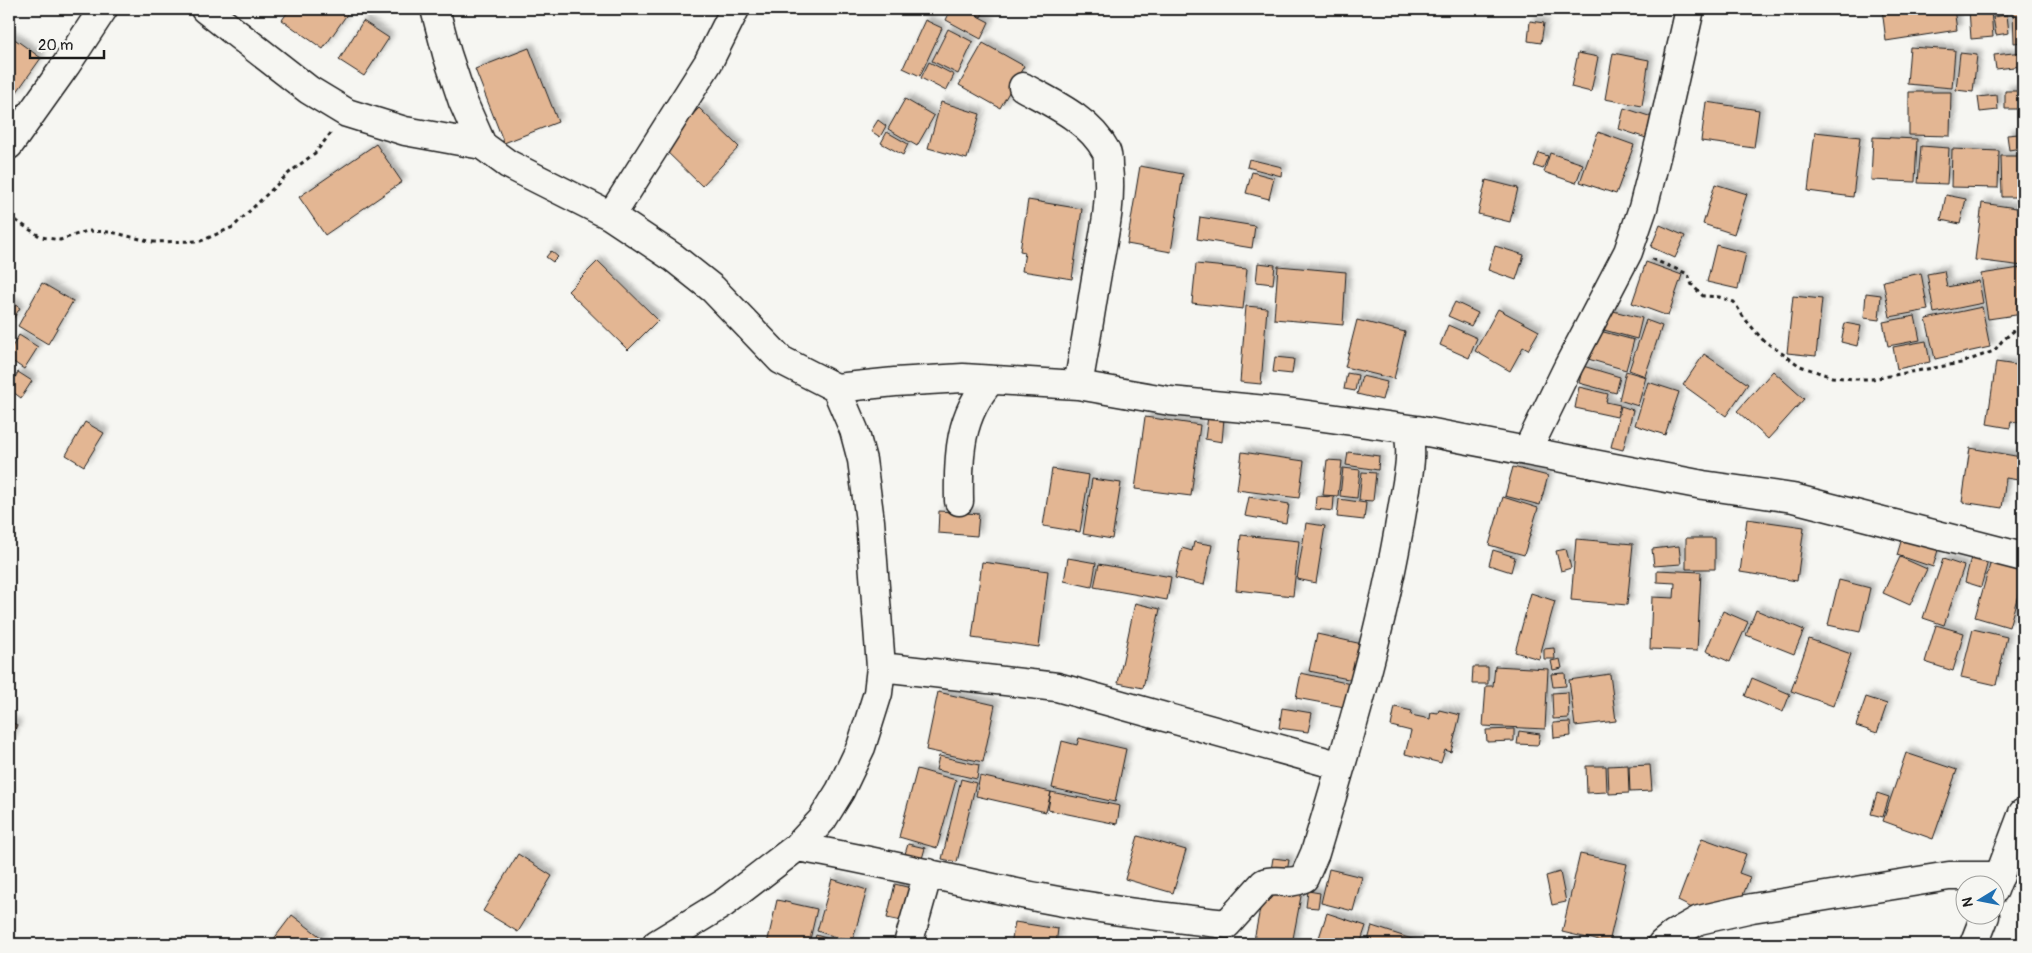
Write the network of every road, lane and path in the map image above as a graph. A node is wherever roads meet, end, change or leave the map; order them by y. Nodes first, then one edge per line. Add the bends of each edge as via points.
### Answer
1 (103, 9) edge
2 (205, 9) edge
3 (435, 9) edge
4 (735, 9) edge
5 (1690, 9) edge
6 (1023, 87) dead end
7 (347, 113) junction
8 (9, 145) edge
9 (482, 145) junction
10 (9, 216) edge
11 (611, 216) junction
12 (1628, 252) junction
13 (2023, 323) edge
14 (991, 380) junction
15 (1078, 385) junction
16 (836, 388) junction
17 (1407, 429) junction
18 (1528, 451) junction
19 (959, 501) dead end
20 (2023, 557) edge
21 (881, 666) junction
22 (1341, 766) junction
23 (2023, 813) edge
24 (797, 847) junction
25 (928, 873) junction
26 (2000, 876) edge
27 (1954, 877) edge
28 (1981, 926) edge
29 (657, 944) edge
30 (908, 944) edge
31 (1662, 944) edge
32 (1974, 944) edge

1 - 8 street
2 - 7 street via 309,90
3 - 9 street via 447,54
4 - 11 street via 708,63
5 - 12 street via 1660,143
6 - 15 street via 1086,126 1107,152 1110,183 1103,246
7 - 9 street via 405,131
7 - 10 path via 315,153 289,173 233,227 201,241 153,242 111,232 86,231 60,240 41,237
9 - 11 street via 508,164
11 - 16 street via 714,289 781,360
12 - 13 path via 1650,257 1688,274 1692,285 1703,296 1734,302 1763,340 1782,355 1800,366 1832,377 1872,379 1961,363 1994,351
12 - 18 street
14 - 15 street
14 - 16 street via 914,380
14 - 19 street via 979,392 966,420 958,460
15 - 17 street via 1170,401 1287,412
16 - 21 street via 854,430 862,460
17 - 18 street
17 - 22 street via 1411,441 1396,550
18 - 20 street via 1703,485 1793,498
21 - 22 street via 1057,688
21 - 24 street via 878,693 861,747 822,820
22 - 25 street via 1315,853 1304,878 1293,882 1264,883 1227,924 1042,898
23 - 26 street
24 - 25 street
24 - 29 street via 724,903
25 - 30 street
27 - 31 street via 1752,908 1699,920
28 - 32 street

